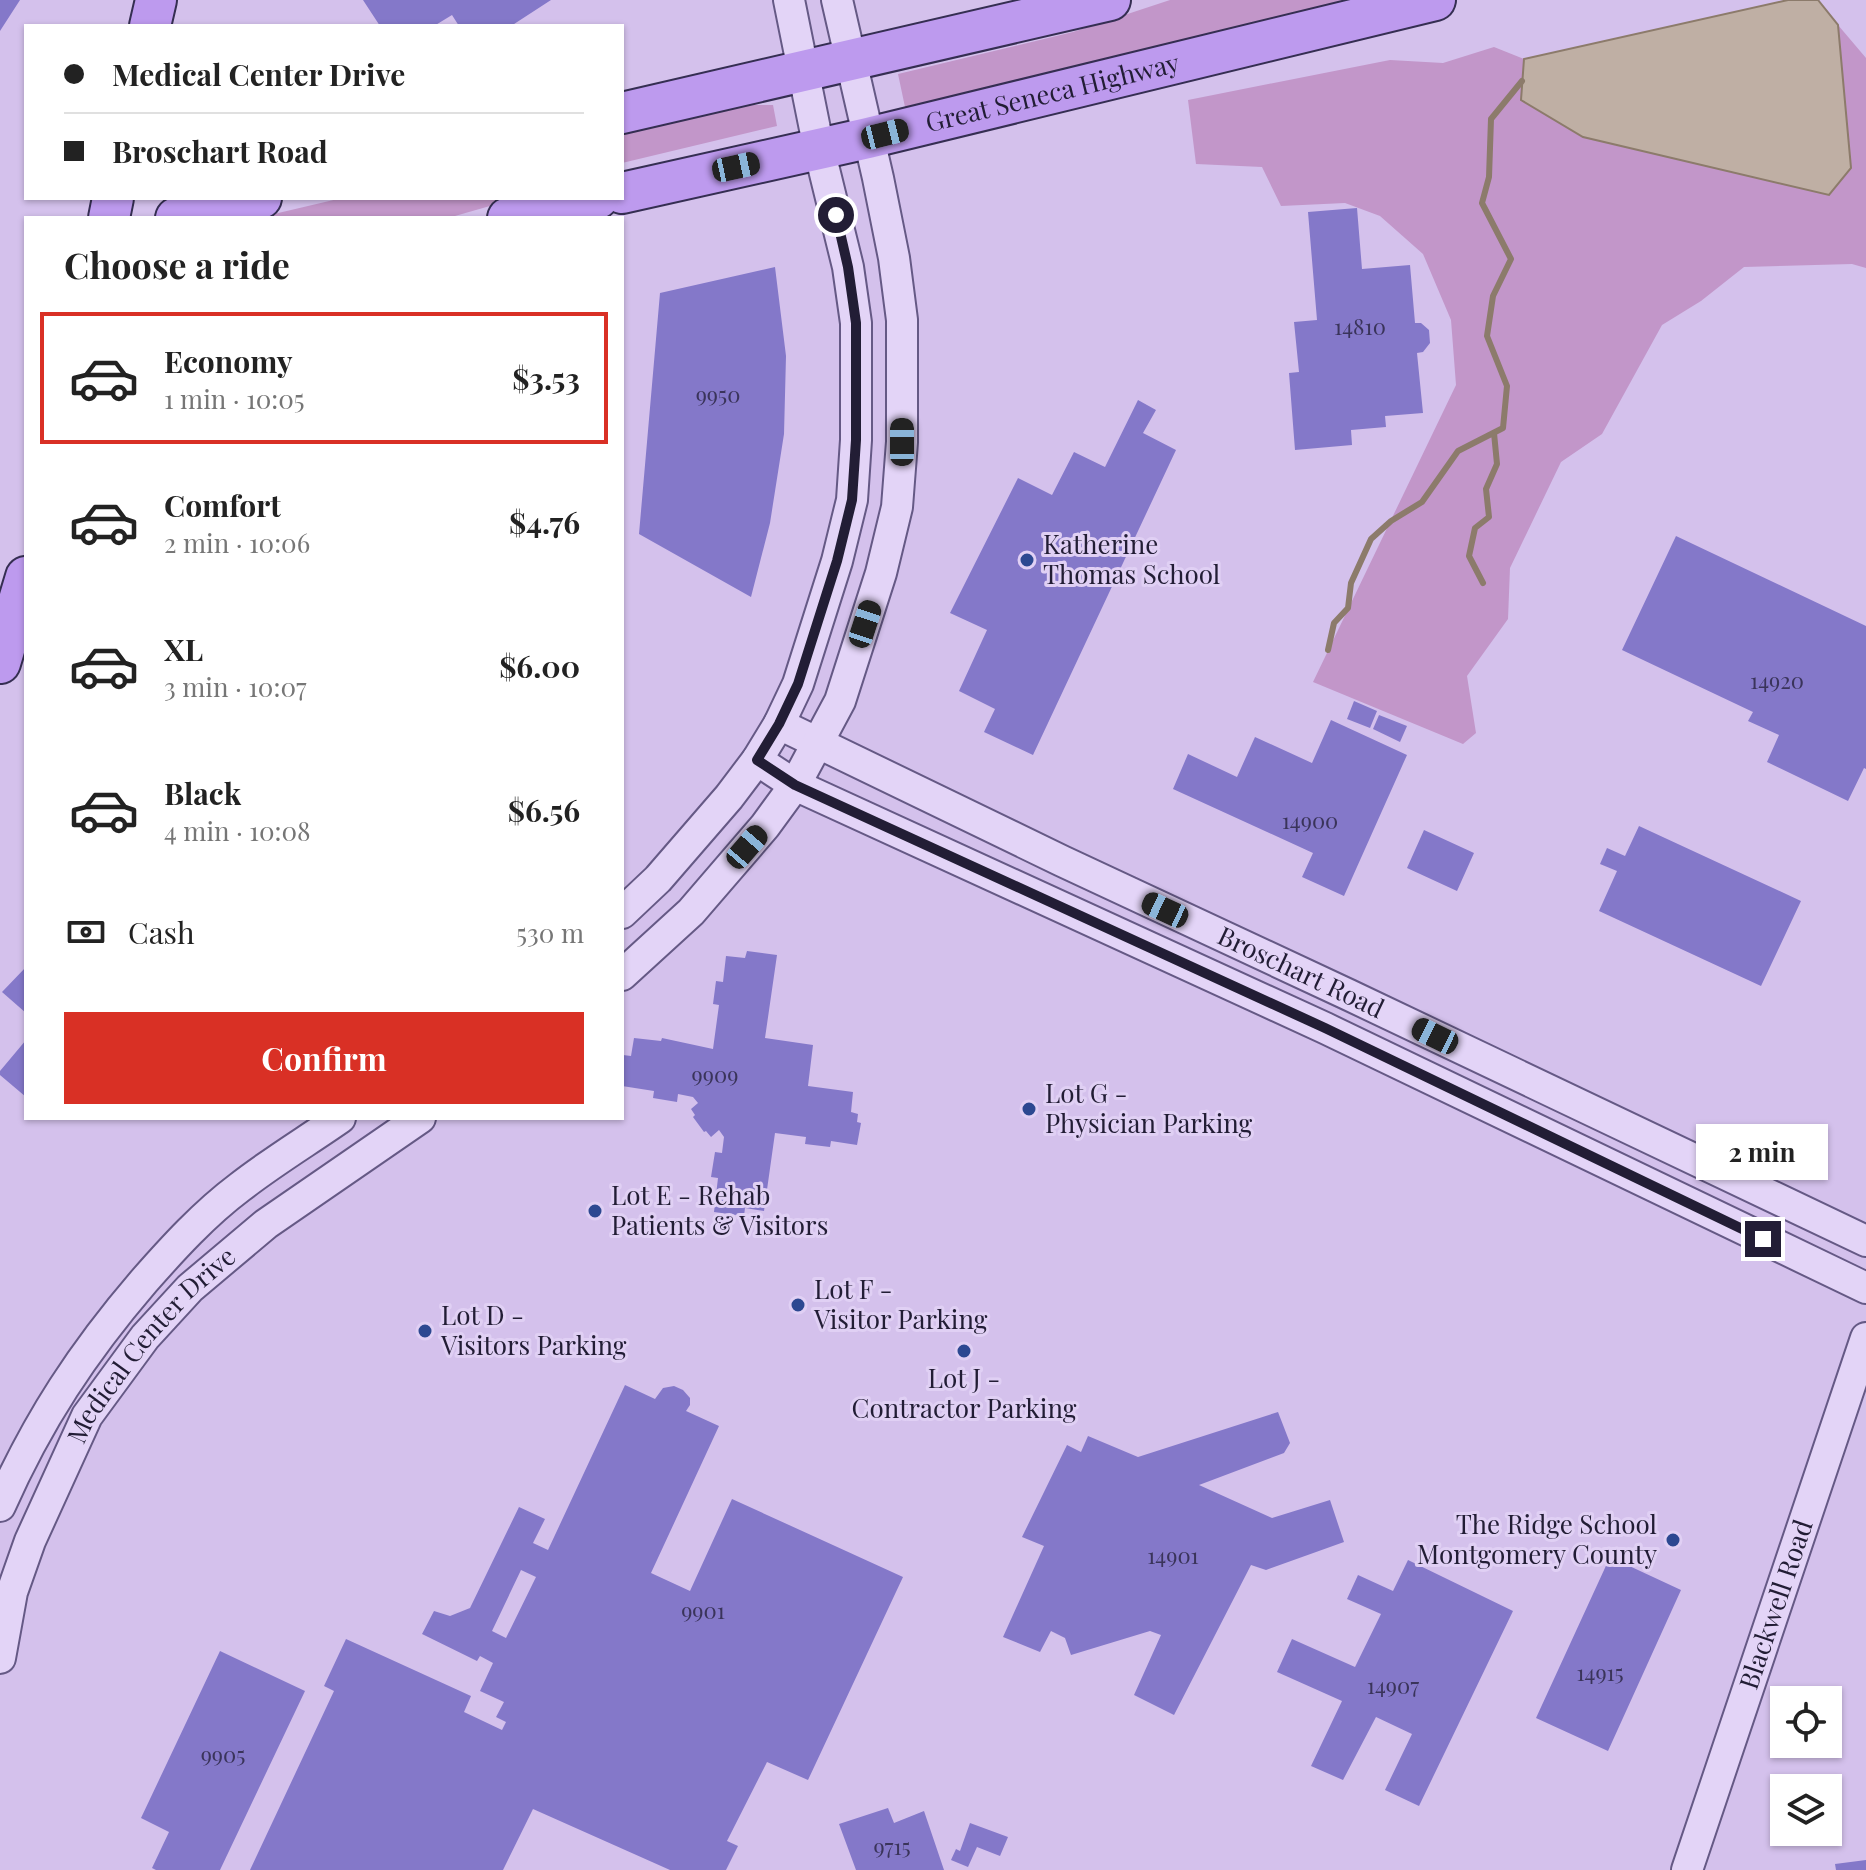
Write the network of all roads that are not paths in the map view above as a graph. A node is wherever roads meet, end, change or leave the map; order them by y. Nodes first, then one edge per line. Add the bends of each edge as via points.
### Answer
1 (156, 0) edge
2 (789, 0) edge
3 (837, 0) edge
4 (1110, 0) edge
5 (1435, 0) edge
6 (150, 24) edge
7 (850, 59) junction
8 (802, 71) junction
9 (624, 113) edge
10 (868, 138) junction
11 (819, 149) junction
12 (624, 193) edge
13 (252, 200) edge
14 (589, 200) edge
15 (184, 216) edge
16 (517, 216) edge
17 (24, 584) edge
18 (0, 663) edge
19 (779, 724) junction
20 (818, 743) junction
21 (757, 760) junction
22 (795, 785) junction
23 (624, 911) edge
24 (624, 973) edge
25 (337, 1120) edge
26 (417, 1120) edge
27 (1866, 1241) edge
28 (1866, 1288) edge
29 (1866, 1338) edge
30 (0, 1506) edge
31 (0, 1658) edge
32 (1687, 1870) edge

1 - 6 main road
2 - 8 street
3 - 7 street
4 - 7 main road
5 - 10 main road, Great Seneca Highway
7 - 8 main road
7 - 10 street
8 - 9 main road
8 - 11 street
10 - 11 main road, Great Seneca Highway
10 - 20 street via 902,320 897,507 840,701
11 - 12 main road, Great Seneca Highway
11 - 19 street via 856,323 852,500 798,684
13 - 15 main road
14 - 16 main road
17 - 18 main road
19 - 20 street, Broschart Road
19 - 21 street
20 - 22 street
20 - 27 street, Broschart Road
21 - 22 street, Broschart Road
21 - 23 street via 658,879
22 - 24 street via 691,912
22 - 28 street, Broschart Road via 1325,1028
25 - 30 street, Medical Center Drive via 238,1188 164,1258 78,1362
26 - 31 street, Medical Center Drive via 266,1224 190,1288 145,1337 87,1416 30,1541 12,1592
29 - 32 street, Blackwell Road

